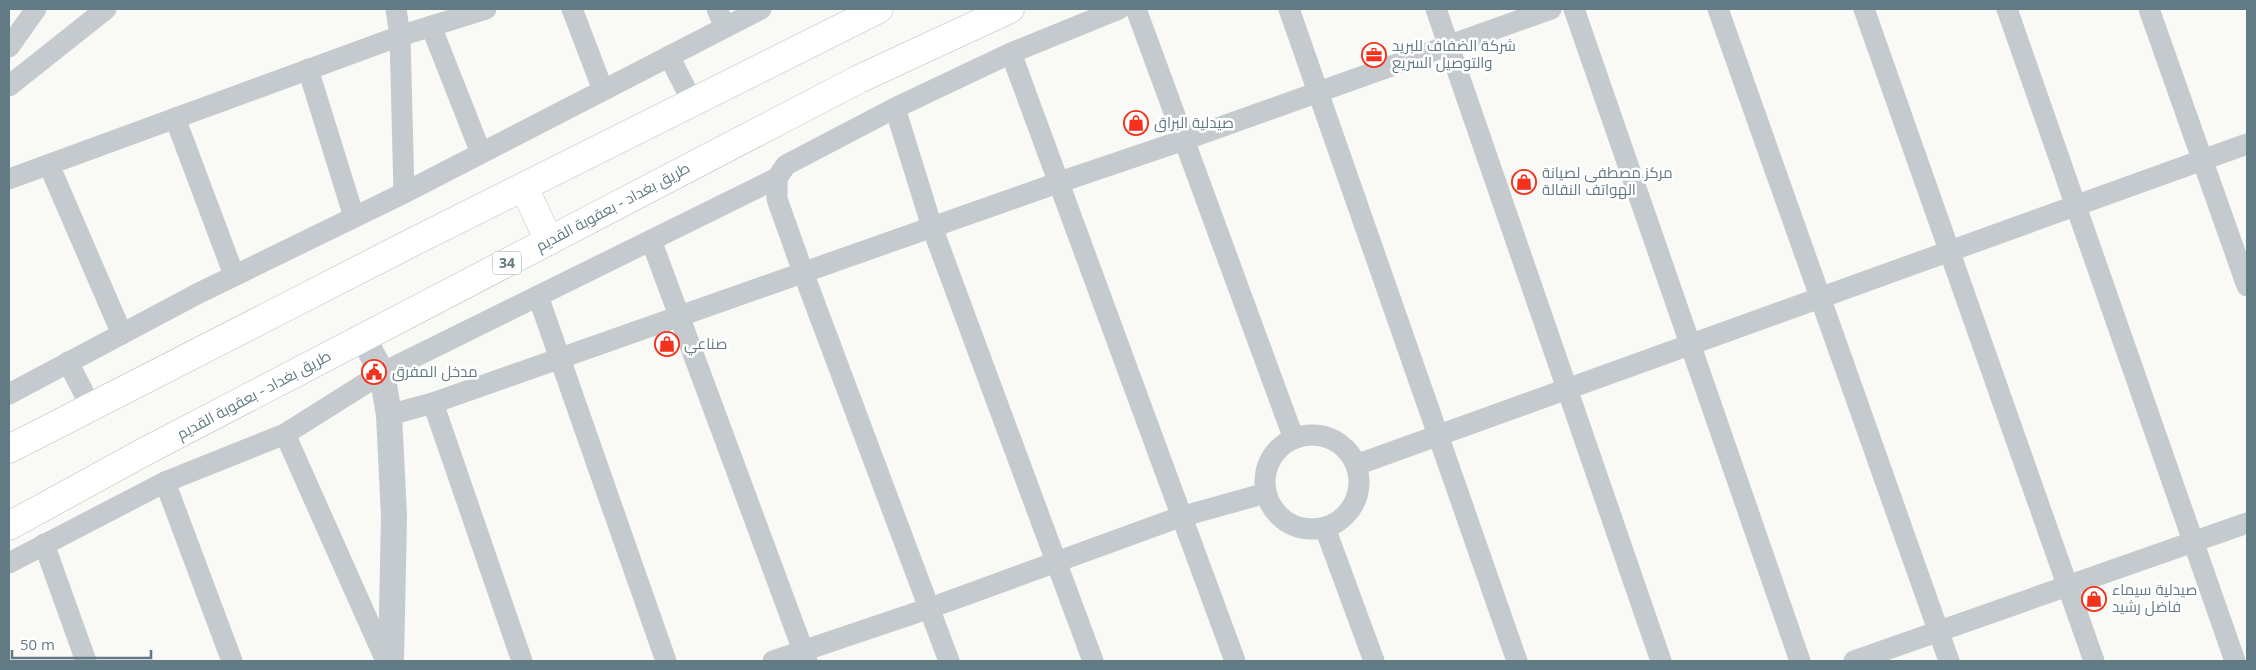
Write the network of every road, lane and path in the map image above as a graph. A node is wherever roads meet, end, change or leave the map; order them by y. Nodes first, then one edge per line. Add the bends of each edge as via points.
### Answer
1 (36, 9) edge
2 (106, 9) edge
3 (396, 9) edge
4 (486, 9) edge
5 (572, 9) edge
6 (761, 9) edge
7 (878, 9) edge
8 (1010, 9) edge
9 (1119, 9) edge
10 (1136, 9) edge
11 (1289, 9) edge
12 (1436, 9) edge
13 (1550, 9) edge
14 (1574, 9) edge
15 (1718, 9) edge
16 (1864, 9) edge
17 (2007, 9) edge
18 (2149, 9) edge
19 (721, 18) edge
20 (432, 26) junction
21 (400, 36) junction
22 (1448, 45) junction
23 (9, 47) edge
24 (1011, 53) junction
25 (669, 56) junction
26 (308, 69) junction
27 (9, 86) edge
28 (603, 90) junction
29 (1318, 91) junction
30 (693, 103) junction
31 (895, 108) junction
32 (176, 118) junction
33 (1184, 140) junction
34 (2247, 144) edge
35 (481, 153) junction
36 (2203, 160) junction
37 (49, 164) junction
38 (777, 178) junction
39 (9, 179) edge
40 (1060, 182) junction
41 (524, 187) junction
42 (404, 193) junction
43 (2076, 206) junction
44 (354, 217) junction
45 (932, 227) junction
46 (652, 240) junction
47 (549, 241) junction
48 (1949, 251) junction
49 (803, 272) junction
50 (234, 276) junction
51 (2247, 286) edge
52 (538, 296) junction
53 (1820, 298) junction
54 (678, 316) junction
55 (122, 334) junction
56 (363, 338) junction
57 (1690, 345) junction
58 (560, 358) junction
59 (68, 362) junction
60 (382, 373) junction
61 (1567, 389) junction
62 (9, 394) edge
63 (433, 403) junction
64 (90, 407) junction
65 (389, 415) junction
66 (285, 434) junction
67 (1438, 435) junction
68 (1294, 439) junction
69 (9, 449) edge
70 (1356, 465) junction
71 (165, 482) junction
72 (1266, 493) junction
73 (1180, 516) junction
74 (2247, 523) edge
75 (9, 526) edge
76 (1325, 528) junction
77 (2193, 542) junction
78 (44, 544) junction
79 (9, 563) edge
80 (1057, 563) junction
81 (2068, 586) junction
82 (930, 608) junction
83 (1938, 632) junction
84 (805, 656) edge
85 (86, 661) edge
86 (232, 661) edge
87 (386, 661) edge
88 (391, 661) edge
89 (522, 661) edge
90 (666, 661) edge
91 (774, 661) edge
92 (949, 661) edge
93 (1093, 661) edge
94 (1235, 661) edge
95 (1374, 661) edge
96 (1517, 661) edge
97 (1661, 661) edge
98 (1800, 661) edge
99 (1854, 661) edge
100 (1949, 661) edge
101 (2094, 661) edge
102 (2235, 661) edge

1 - 23 street
2 - 27 street
3 - 21 street
4 - 20 street
5 - 28 street
6 - 19 street
7 - 30 highway
8 - 47 highway, طريق بغداد - بعقوبة القديم / 34 via 859,79
9 - 24 street
10 - 33 street
11 - 29 street
12 - 22 street
13 - 22 street
14 - 57 street
15 - 53 street
16 - 48 street
17 - 43 street
18 - 36 street
19 - 25 street
20 - 21 street
20 - 35 street
21 - 26 street
21 - 42 street
22 - 29 street
22 - 61 street
24 - 31 street
24 - 40 street
25 - 28 street
25 - 30 street
26 - 32 street
26 - 44 street
28 - 35 street
29 - 33 street
29 - 67 street
30 - 41 highway
31 - 38 street via 786,165
31 - 45 street
32 - 37 street
32 - 50 street
33 - 40 street
33 - 68 street
34 - 36 street
35 - 42 street
36 - 43 street
36 - 51 street
37 - 39 street
37 - 55 street
38 - 46 street
38 - 49 street via 777,199
40 - 45 street
40 - 73 street
41 - 47 highway
41 - 64 highway
42 - 44 street
43 - 48 street
43 - 77 street
44 - 50 street
45 - 49 street
45 - 80 street
46 - 52 street
46 - 54 street
47 - 56 highway, طريق بغداد - بعقوبة القديم / 34
48 - 53 street
48 - 81 street
49 - 54 street
49 - 82 street
50 - 55 street
52 - 58 street
52 - 60 street
53 - 57 street
53 - 83 street
54 - 58 street
54 - 84 street
55 - 59 street
56 - 60 street
56 - 75 highway, طريق بغداد - بعقوبة القديم / 34
57 - 61 street
57 - 98 street
58 - 63 street
58 - 90 street
59 - 62 street
59 - 64 street
60 - 65 street
60 - 66 street
61 - 67 street
61 - 97 street
63 - 65 street
63 - 89 street
64 - 69 highway
65 - 88 street via 394,516
66 - 71 street
66 - 87 street
67 - 70 street
67 - 96 street
68 - 70 street via 1312,436 1330,439 1350,454
68 - 72 street via 1283,446 1271,461 1265,480
70 - 76 street via 1359,478 1354,504 1337,523
71 - 78 street
71 - 86 street
72 - 73 street
72 - 76 street via 1282,519 1310,530
73 - 80 street
73 - 94 street
74 - 77 street
76 - 95 street
77 - 81 street
77 - 102 street
78 - 79 street
78 - 85 street
80 - 82 street
80 - 93 street
81 - 83 street
81 - 101 street
82 - 84 street
82 - 92 street
83 - 99 street
83 - 100 street
84 - 91 street

